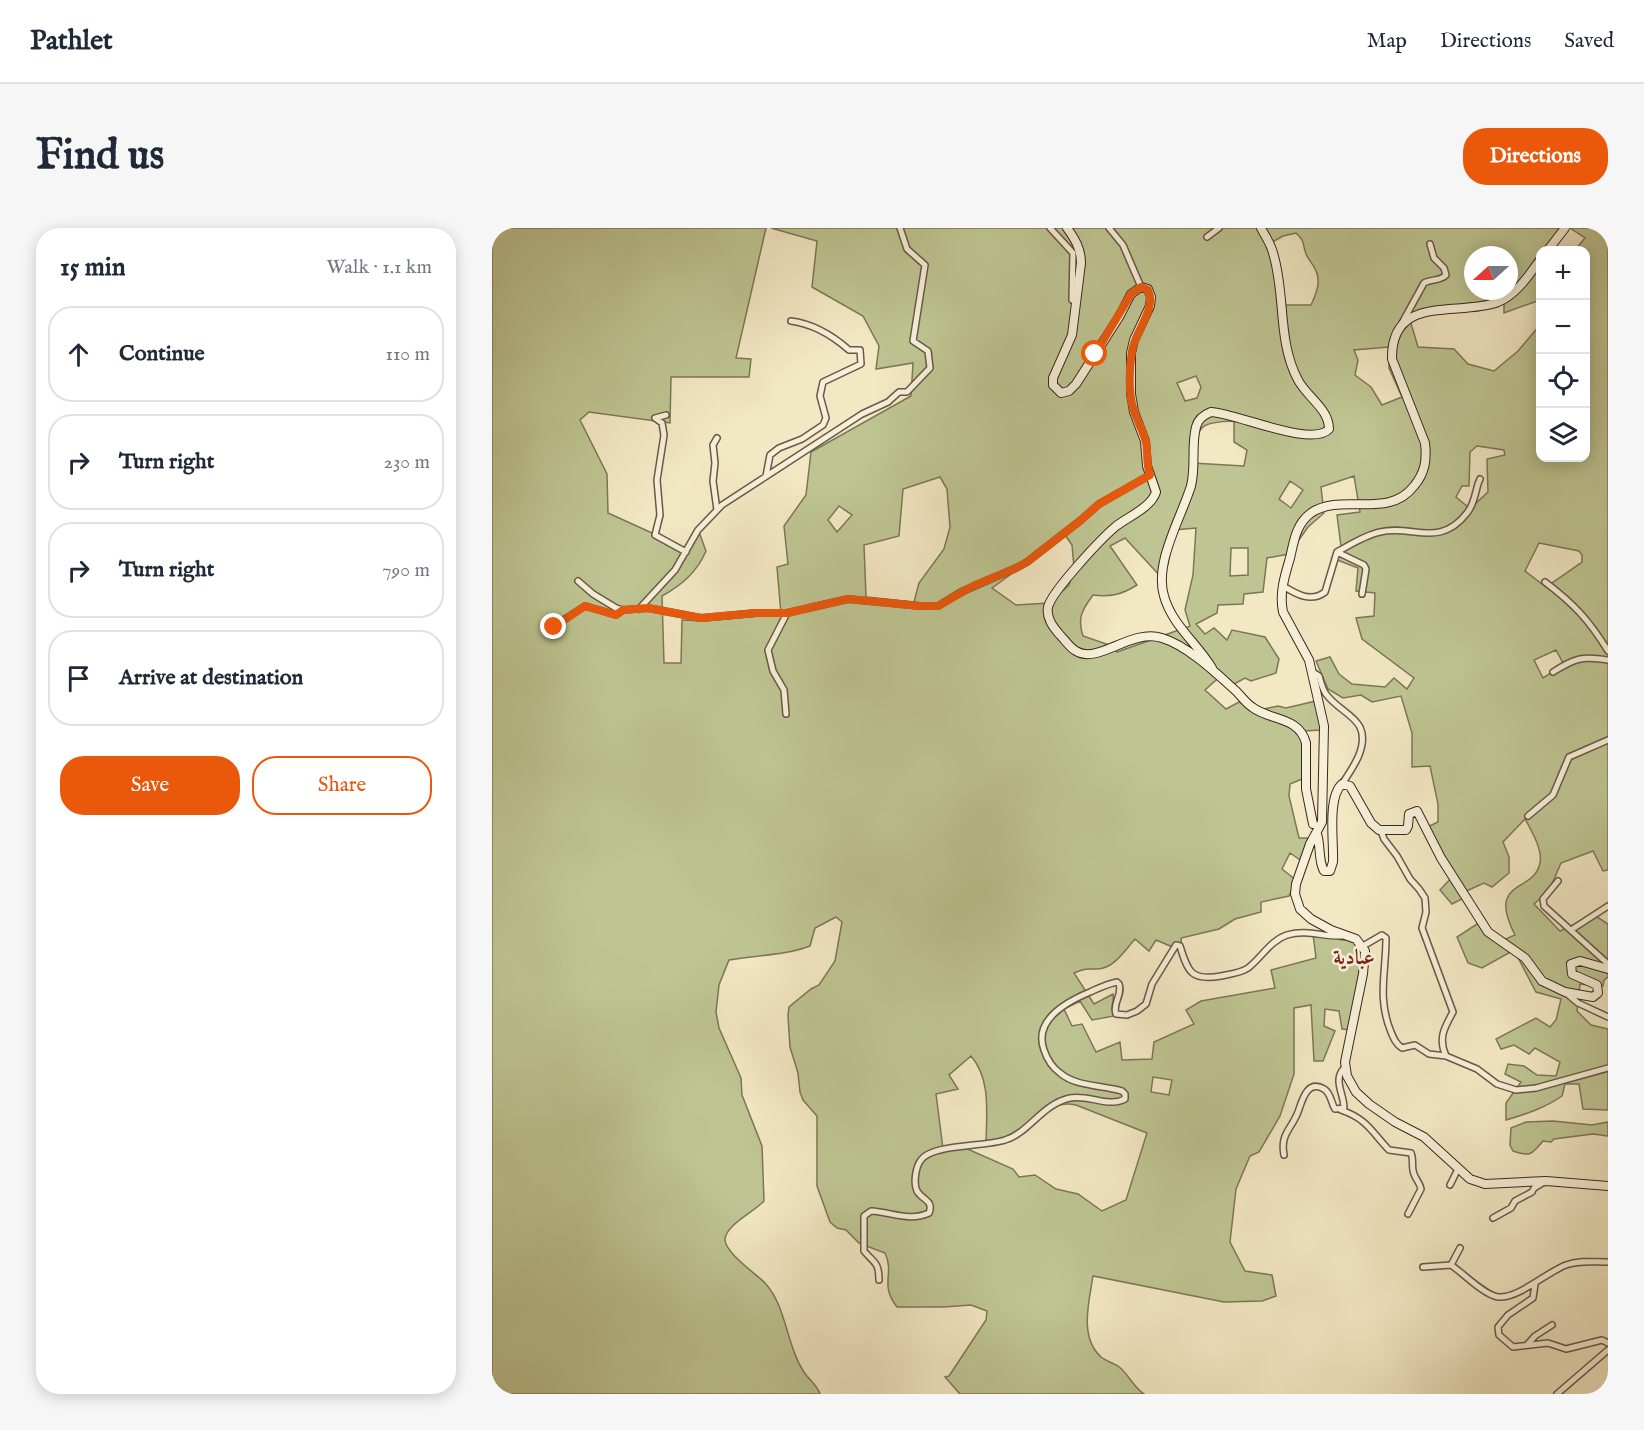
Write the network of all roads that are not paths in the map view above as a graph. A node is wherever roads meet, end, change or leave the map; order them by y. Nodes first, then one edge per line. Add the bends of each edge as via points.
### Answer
1 (900, 228) edge
2 (1050, 228) edge
3 (1067, 228) edge
4 (1109, 228) edge
5 (1219, 228) edge
6 (1261, 228) edge
7 (1565, 228) edge
8 (1208, 237) dead end
9 (1430, 244) dead end
10 (1551, 246) edge
11 (1536, 265) edge
12 (1141, 287) junction
13 (1075, 302) junction
14 (791, 321) dead end
15 (1402, 325) junction
16 (666, 415) dead end
17 (717, 438) dead end
18 (1150, 475) junction
19 (766, 476) junction
20 (1480, 478) dead end
21 (717, 510) junction
22 (686, 552) junction
23 (1337, 552) junction
24 (578, 581) dead end
25 (1545, 582) dead end
26 (1283, 586) junction
27 (1362, 594) dead end
28 (639, 609) junction
29 (623, 610) junction
30 (787, 613) junction
31 (554, 627) dead end
32 (1608, 651) edge
33 (1608, 660) edge
34 (1215, 672) junction
35 (1313, 672) junction
36 (1553, 672) dead end
37 (786, 714) dead end
38 (1608, 740) edge
39 (1342, 784) junction
40 (1321, 799) junction
41 (1528, 816) dead end
42 (1313, 824) junction
43 (1381, 831) junction
44 (1316, 835) junction
45 (1558, 881) dead end
46 (1608, 906) edge
47 (1571, 930) junction
48 (1347, 936) junction
49 (1363, 946) junction
50 (1608, 964) edge
51 (1608, 969) edge
52 (1564, 992) junction
53 (1608, 1017) edge
54 (1446, 1056) junction
55 (1346, 1067) junction
56 (1608, 1068) edge
57 (1341, 1110) junction
58 (1284, 1155) dead end
59 (1458, 1169) junction
60 (1546, 1181) junction
61 (1450, 1185) dead end
62 (1608, 1186) edge
63 (1408, 1214) dead end
64 (1493, 1218) dead end
65 (1460, 1248) dead end
66 (1608, 1262) edge
67 (1451, 1265) junction
68 (1423, 1267) dead end
69 (879, 1280) dead end
70 (1535, 1284) junction
71 (1552, 1325) dead end
72 (1608, 1343) edge
73 (1527, 1345) junction
74 (1608, 1350) edge
75 (1557, 1394) edge

1 - 19 street via 907,249 925,265 913,341 928,351 930,368 907,392 899,392 862,414
2 - 13 street via 1073,253
3 - 13 street via 1081,255
4 - 12 street via 1123,244
5 - 8 street
6 - 34 street via 1273,252 1285,341 1292,364 1298,380 1322,410 1329,429 1318,436 1219,412 1202,416 1196,425 1191,485 1170,544 1161,585 1173,618
7 - 10 street
9 - 15 street via 1446,275 1424,284
11 - 15 street via 1506,298 1427,311
12 - 13 street via 1131,294 1076,384 1061,393 1053,385 1053,378 1071,335
12 - 18 street via 1151,297 1131,353 1131,394
14 - 19 street via 806,323 833,337 849,351 860,350 861,364 823,382 823,425 770,455
15 - 26 street via 1393,341 1392,359 1425,443 1426,456 1419,480 1390,503 1331,506 1311,513 1297,530
16 - 22 street via 655,418 662,423 664,435 657,480 660,515 655,535
17 - 21 street via 713,445 712,481
18 - 30 street via 1099,504 1027,562 943,604 920,606 848,599
18 - 34 street via 1156,492 1153,500 1093,548 1051,600 1050,621 1072,649 1081,654 1092,655 1140,636 1156,636 1171,641
19 - 21 street
20 - 23 street via 1467,513 1455,524 1427,534 1380,532
21 - 22 street via 698,530
22 - 28 street
23 - 26 street via 1325,592 1320,596 1311,598
23 - 27 street via 1364,565
24 - 29 street
25 - 32 street via 1584,615
26 - 35 street via 1283,612
28 - 29 street
28 - 30 street via 701,618
29 - 31 street via 616,615 585,606
30 - 37 street via 768,650 773,671 784,690
33 - 36 street via 1581,657
34 - 42 street via 1250,706 1292,723 1301,731 1306,743 1306,789
35 - 39 street via 1319,676 1328,697 1357,720 1361,728 1358,758
35 - 40 street via 1324,726
38 - 41 street via 1571,754 1553,795
39 - 43 street via 1350,786 1371,823
39 - 44 street via 1334,801 1330,871 1321,868
40 - 42 street
40 - 44 street via 1322,822
42 - 44 street
43 - 52 street via 1406,830 1409,814 1419,813 1441,858 1488,932 1525,958 1542,981
43 - 54 street via 1425,898 1422,928 1453,1012 1442,1033
44 - 48 street via 1296,884 1297,902 1311,919
45 - 47 street via 1543,902
46 - 47 street
47 - 50 street
48 - 49 street
48 - 69 street via 1329,937 1307,931 1287,935 1247,969 1206,978 1188,970 1180,946 1176,945 1152,984 1146,1004 1137,1011 1124,1016 1116,1014 1114,1006 1121,990 1117,982 1071,1001 1046,1022 1041,1035 1047,1056 1063,1076 1122,1091 1125,1100 1068,1098 1007,1140 944,1148 926,1155 918,1165 916,1187 929,1202 928,1212 907,1217 871,1211 864,1216 864,1251 875,1260
49 - 54 street via 1382,935 1386,938 1382,996 1384,1014 1397,1045 1415,1045 1430,1054
49 - 55 street via 1363,974
51 - 52 street via 1573,962 1572,974 1597,985 1598,993 1588,997
52 - 53 street
54 - 56 street via 1516,1090
55 - 57 street via 1339,1075 1344,1102
55 - 59 street via 1351,1085 1369,1104 1424,1137
57 - 58 street via 1335,1109 1324,1089 1306,1091 1284,1135
57 - 63 street via 1365,1122 1389,1150 1411,1153 1413,1173 1421,1189
59 - 60 street via 1485,1184
59 - 61 street
60 - 62 street
60 - 64 street
65 - 67 street
66 - 70 street via 1568,1264
67 - 68 street
67 - 70 street via 1498,1297
70 - 73 street via 1533,1298 1498,1327 1499,1335 1513,1347
71 - 73 street
72 - 73 street via 1602,1340 1566,1349 1548,1343
74 - 75 street

